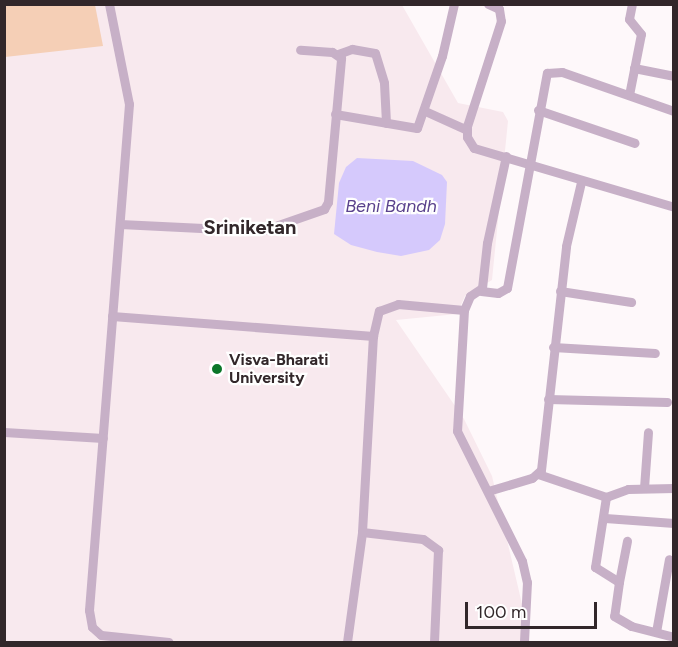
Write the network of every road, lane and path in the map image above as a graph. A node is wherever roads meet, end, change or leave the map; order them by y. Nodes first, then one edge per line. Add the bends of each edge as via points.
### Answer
1 (109, 4) edge
2 (454, 4) edge
3 (488, 4) edge
4 (632, 4) edge
5 (300, 50) dead end
6 (338, 54) junction
7 (634, 68) junction
8 (674, 76) edge
9 (629, 95) junction
10 (538, 110) junction
11 (425, 111) junction
12 (674, 111) edge
13 (335, 114) junction
14 (386, 123) junction
15 (467, 130) junction
16 (635, 143) dead end
17 (506, 156) junction
18 (530, 162) junction
19 (581, 182) junction
20 (674, 207) edge
21 (120, 224) junction
22 (481, 291) junction
23 (560, 291) junction
24 (631, 302) dead end
25 (464, 310) junction
26 (112, 315) junction
27 (373, 336) junction
28 (554, 346) junction
29 (655, 353) dead end
30 (548, 399) junction
31 (667, 402) dead end
32 (4, 432) edge
33 (648, 432) dead end
34 (103, 438) junction
35 (538, 474) junction
36 (644, 488) junction
37 (674, 488) edge
38 (488, 491) junction
39 (606, 497) junction
40 (605, 518) junction
41 (674, 523) edge
42 (362, 532) junction
43 (627, 540) dead end
44 (669, 559) dead end
45 (619, 582) junction
46 (656, 632) junction
47 (674, 637) edge
48 (169, 642) edge
49 (347, 642) edge
50 (434, 642) edge
51 (524, 642) edge

1 - 21 street via 129,104
2 - 11 street
3 - 15 street via 499,9 501,21
4 - 7 street via 629,19 641,34
5 - 6 street
6 - 13 street via 341,66
6 - 14 street via 352,49 375,53 384,82
7 - 8 street
7 - 9 street
9 - 10 street via 552,70 544,78
9 - 12 street
10 - 16 street
10 - 18 street
11 - 14 street via 417,128
11 - 15 street
13 - 14 street
13 - 21 street via 328,202 318,214 261,231
15 - 17 street via 474,148
17 - 18 street
17 - 22 street
18 - 19 street
18 - 22 street via 507,288 498,293
19 - 20 street
19 - 23 street
21 - 26 street
22 - 25 street via 470,296
23 - 24 street
23 - 28 street
25 - 27 street via 386,305 379,312
25 - 38 street via 457,431
26 - 27 street
26 - 34 street
27 - 42 street
28 - 29 street
28 - 30 street
30 - 31 street
30 - 35 street
32 - 34 street
33 - 36 street
34 - 48 street via 90,598 92,624 108,636
35 - 38 street
35 - 39 street
36 - 37 street
36 - 39 street via 618,491
38 - 51 street via 522,561 527,582
39 - 40 street
40 - 41 street
40 - 45 street via 595,567
42 - 49 street
42 - 50 street via 423,539 438,550
43 - 45 street
44 - 46 street
45 - 46 street via 614,616 625,624
46 - 47 street

